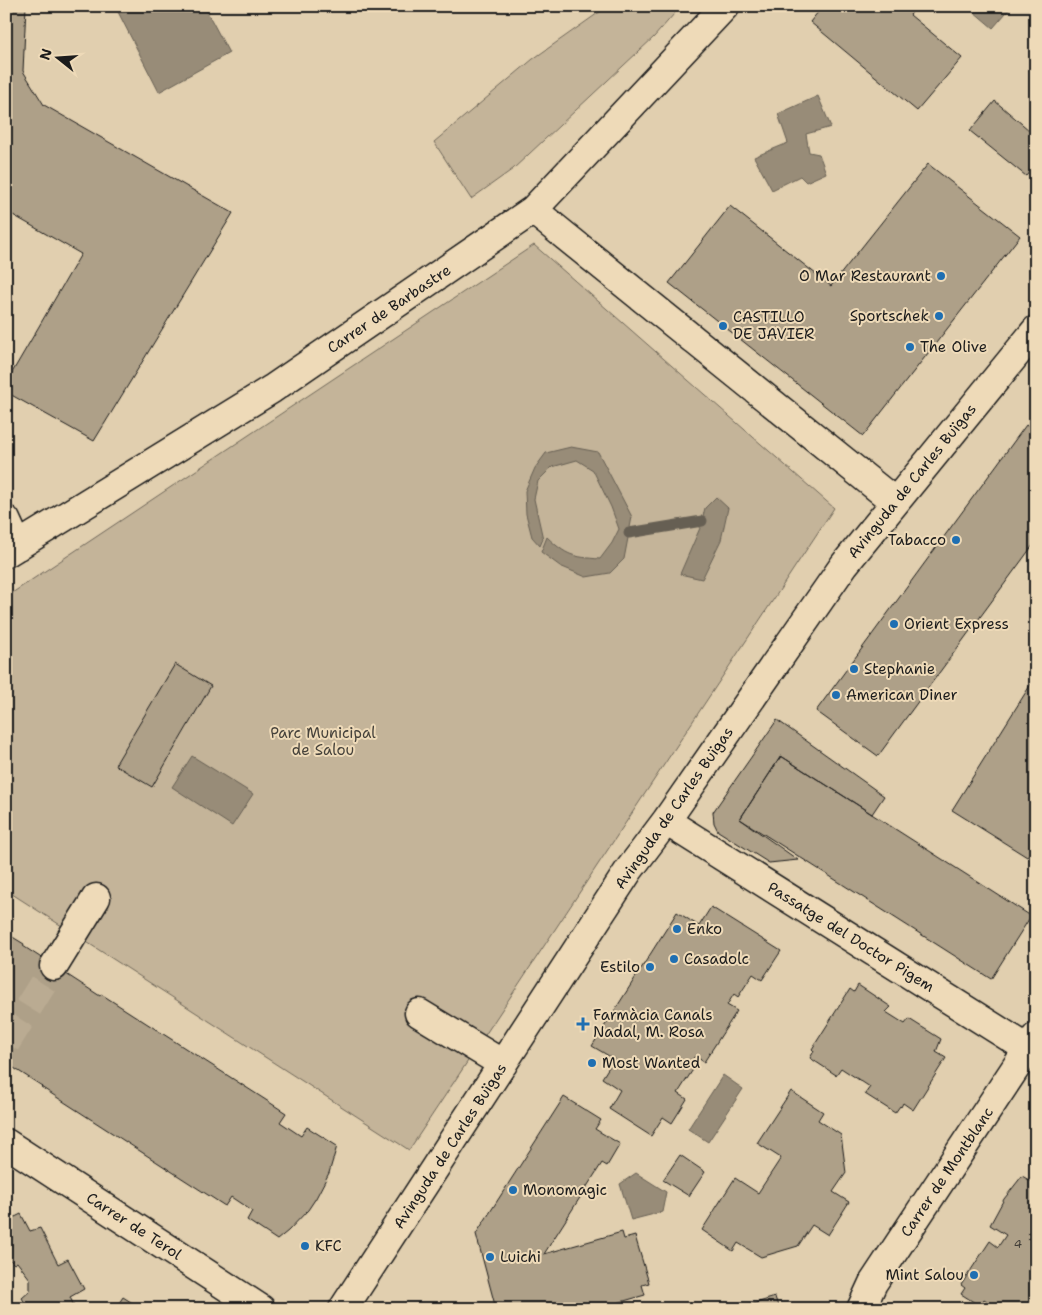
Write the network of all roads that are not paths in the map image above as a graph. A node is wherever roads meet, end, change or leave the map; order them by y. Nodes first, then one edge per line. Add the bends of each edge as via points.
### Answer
1 (725, 6) edge
2 (533, 210) junction
3 (1036, 330) edge
4 (895, 502) junction
5 (6, 520) edge
6 (12, 550) edge
7 (666, 821) junction
8 (96, 898) dead end
9 (54, 966) tunnel mouth
10 (419, 1013) dead end
11 (1033, 1047) edge
12 (503, 1064) junction
13 (6, 1142) edge
14 (261, 1309) edge
15 (343, 1309) edge
16 (861, 1309) edge

1 - 2 street, Carrer de Barbastre
2 - 4 street
2 - 6 street, Carrer de Barbastre via 272,389
3 - 4 street, Avinguda de Carles Buïgas
4 - 7 street, Avinguda de Carles Buïgas via 844,565
5 - 6 street
7 - 11 street, Passatge del Doctor Pigem
7 - 12 street, Avinguda de Carles Buïgas via 629,870
8 - 9 street
10 - 12 street
11 - 16 street, Carrer de Montblanc via 873,1283
12 - 15 street, Avinguda de Carles Buïgas
13 - 14 street, Carrer de Terol

